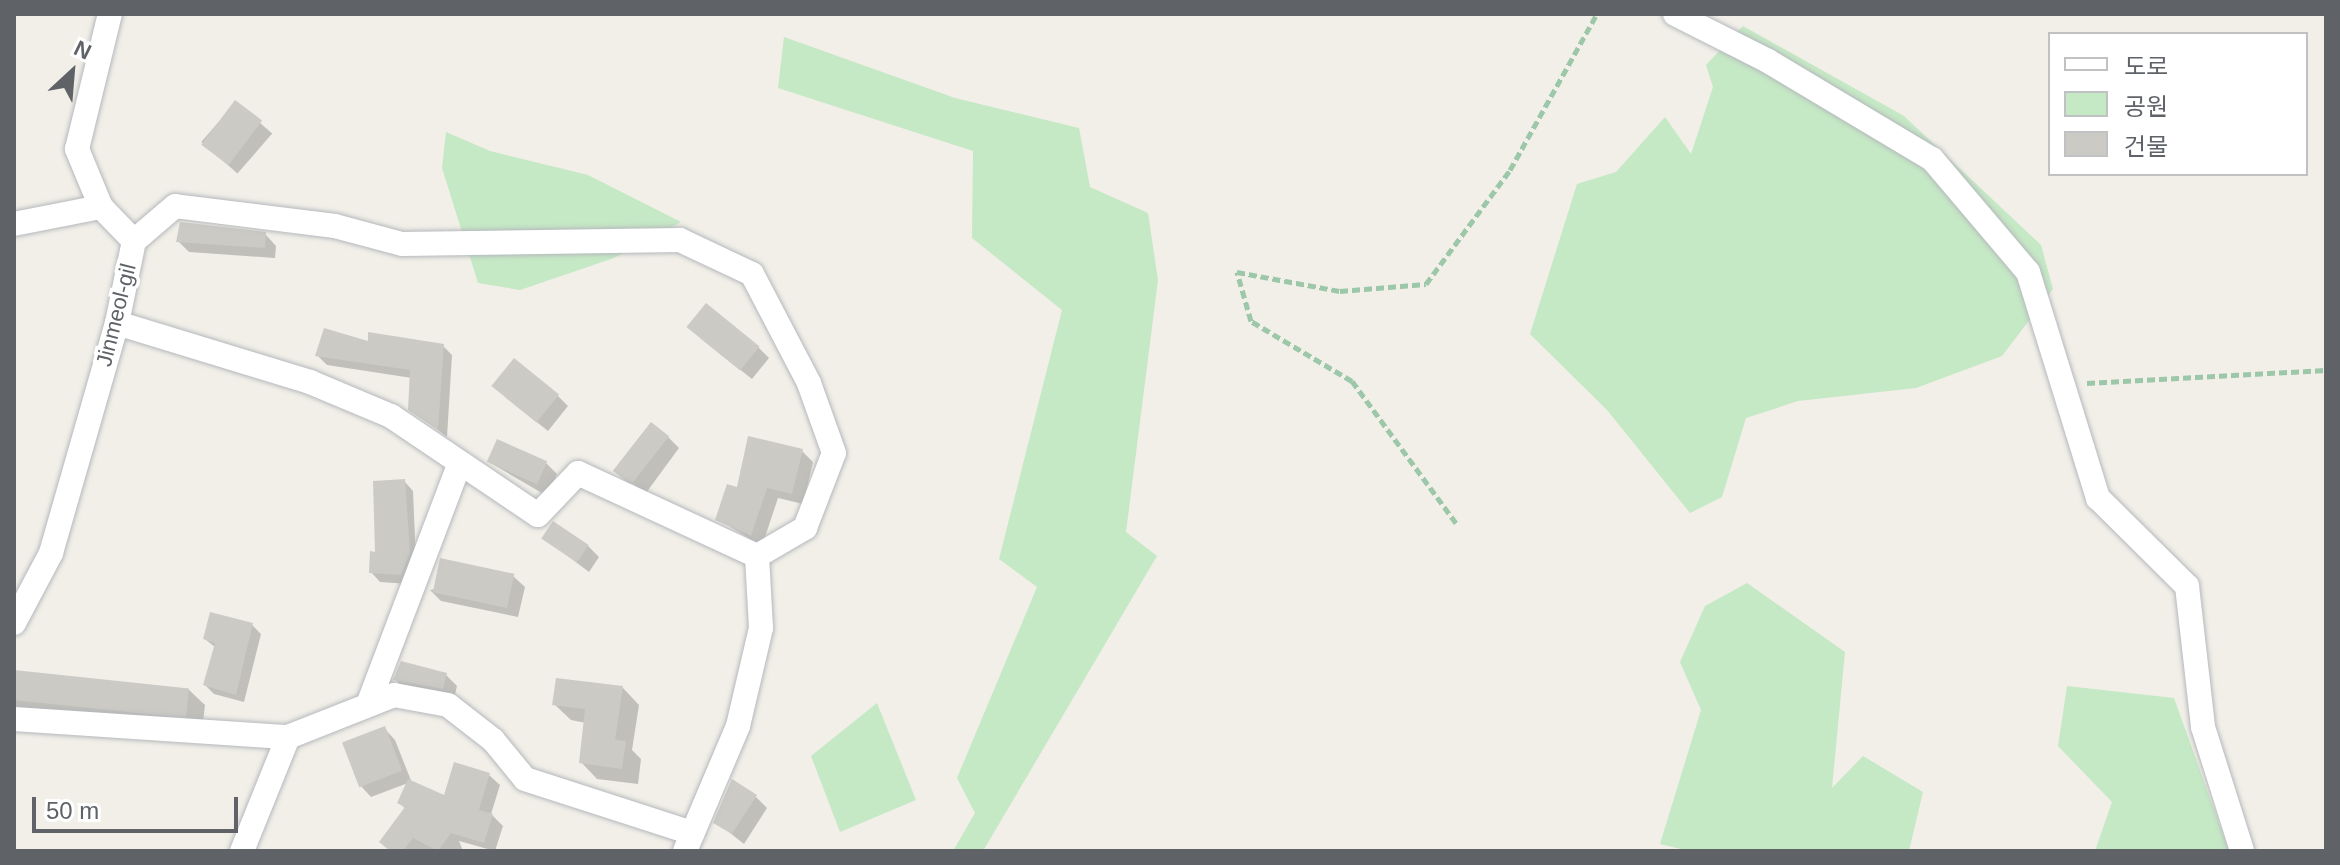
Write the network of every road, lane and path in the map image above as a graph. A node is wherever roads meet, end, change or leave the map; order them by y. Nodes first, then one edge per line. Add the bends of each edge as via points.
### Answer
1 (110, 14) edge
2 (1597, 14) edge
3 (1675, 14) edge
4 (101, 207) junction
5 (14, 224) edge
6 (134, 241) junction
7 (117, 323) junction
8 (2326, 370) edge
9 (2061, 385) junction
10 (459, 465) junction
11 (1456, 523) dead end
12 (757, 556) junction
13 (14, 623) edge
14 (369, 702) junction
15 (14, 719) edge
16 (288, 737) junction
17 (689, 842) edge
18 (242, 851) edge
19 (2242, 851) edge

1 - 4 street, Jinmeol-gil via 77,149
2 - 11 path via 1510,170 1426,284 1340,291 1237,272 1251,321 1352,381
3 - 9 street via 1768,61 1932,159 2028,272
4 - 5 street
4 - 6 street, Jinmeol-gil
6 - 7 street, Jinmeol-gil
6 - 12 street via 175,206 335,226 402,244 680,240 752,274 809,383 834,453 805,528
7 - 10 street via 337,393 391,416
7 - 13 street, Jinmeol-gil via 51,553
8 - 9 path
9 - 19 street via 2098,498 2187,586 2203,727
10 - 12 street via 538,515 578,473
10 - 14 street
12 - 17 street via 761,628 741,712
14 - 16 street
14 - 17 street via 394,695 448,705 493,740 525,779
15 - 16 street
16 - 18 street

